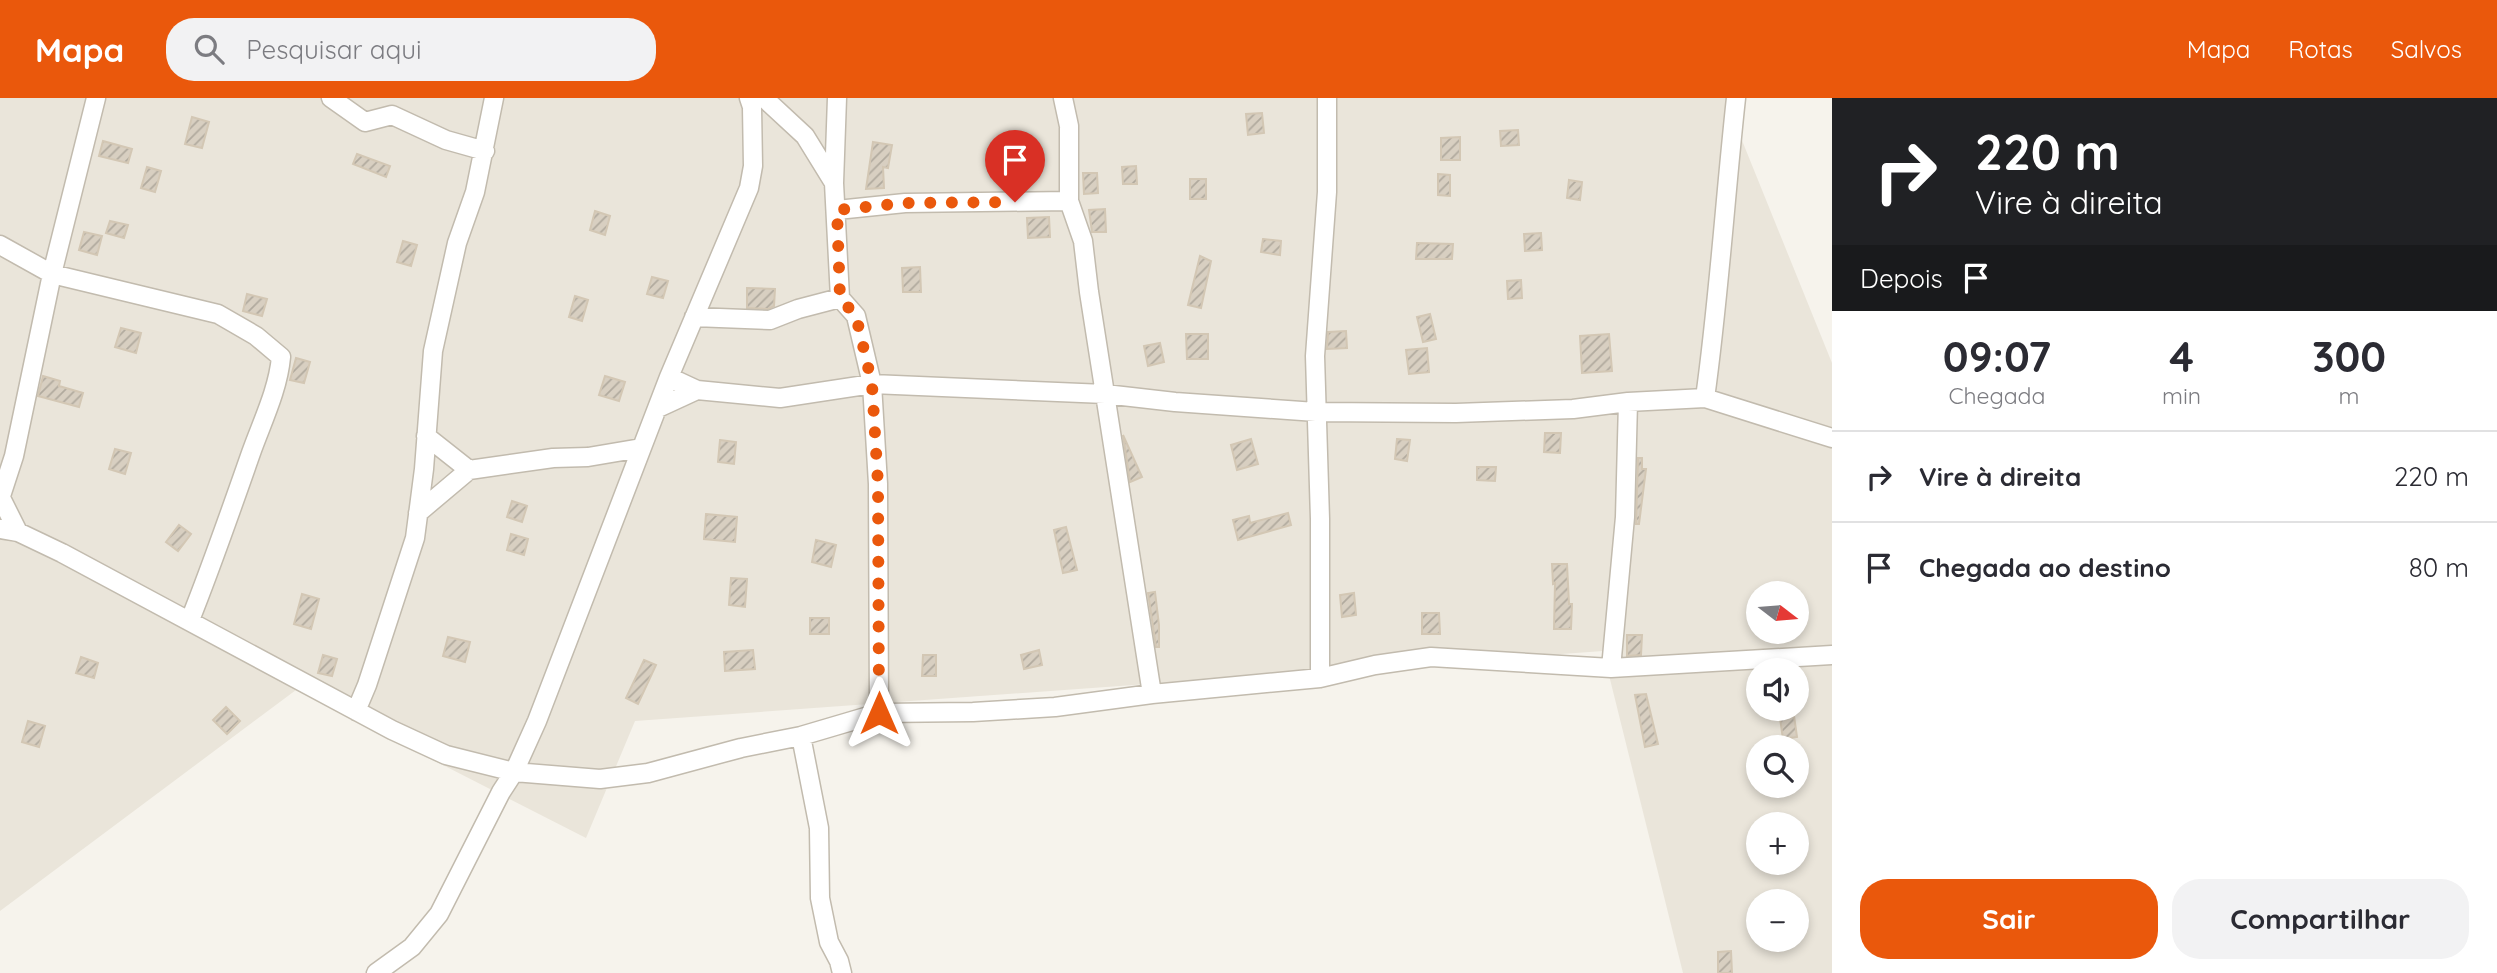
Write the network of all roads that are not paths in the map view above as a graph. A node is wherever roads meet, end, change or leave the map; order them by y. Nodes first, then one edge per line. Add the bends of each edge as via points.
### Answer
1 (96, 98) edge
2 (331, 98) edge
3 (494, 98) edge
4 (749, 98) edge
5 (764, 98) edge
6 (837, 98) edge
7 (1063, 98) edge
8 (1327, 98) edge
9 (1736, 98) edge
10 (485, 151) junction
11 (834, 183) junction
12 (1069, 201) junction
13 (837, 210) junction
14 (0, 245) edge
15 (52, 274) junction
16 (840, 298) junction
17 (694, 317) junction
18 (669, 377) junction
19 (872, 384) junction
20 (696, 390) junction
21 (1105, 394) junction
22 (1705, 398) junction
23 (1628, 402) junction
24 (658, 408) junction
25 (1316, 412) junction
26 (426, 436) junction
27 (1832, 438) edge
28 (641, 448) junction
29 (469, 470) junction
30 (1, 499) edge
31 (418, 513) junction
32 (0, 529) edge
33 (18, 532) junction
34 (190, 620) junction
35 (1832, 655) edge
36 (1611, 668) junction
37 (1320, 678) junction
38 (1152, 694) junction
39 (356, 711) junction
40 (879, 713) junction
41 (800, 736) junction
42 (514, 772) junction
43 (376, 973) edge
44 (842, 973) edge

1 - 15 street
2 - 10 street via 365,122 392,115 446,140
3 - 10 street
4 - 17 street via 749,188
5 - 11 street via 805,136
6 - 11 street
7 - 12 street via 1069,126
8 - 25 street
9 - 22 street
10 - 26 street via 438,324
11 - 13 street
12 - 13 street via 905,203
12 - 21 street via 1083,241
13 - 16 street
14 - 15 street
15 - 30 street
15 - 34 street via 218,314 281,357 279,378
16 - 17 street via 770,320
16 - 19 street via 856,316
17 - 18 street
18 - 20 street
18 - 24 street
19 - 20 street via 780,398
19 - 21 street
19 - 40 street via 878,484
20 - 24 street
21 - 25 street
21 - 38 street
22 - 23 street
22 - 27 street
23 - 25 street via 1456,413
23 - 36 street via 1625,517
24 - 28 street
25 - 37 street
26 - 29 street
26 - 31 street
28 - 29 street
28 - 42 street
29 - 31 street
30 - 33 street
31 - 39 street via 410,555
32 - 33 street
33 - 34 street
34 - 39 street
35 - 36 street
36 - 37 street via 1431,657
37 - 38 street
38 - 40 street via 1055,707
39 - 42 street via 446,755
40 - 41 street
41 - 42 street via 620,777
41 - 44 street via 819,828 820,898 829,942
42 - 43 street via 439,915 412,947

